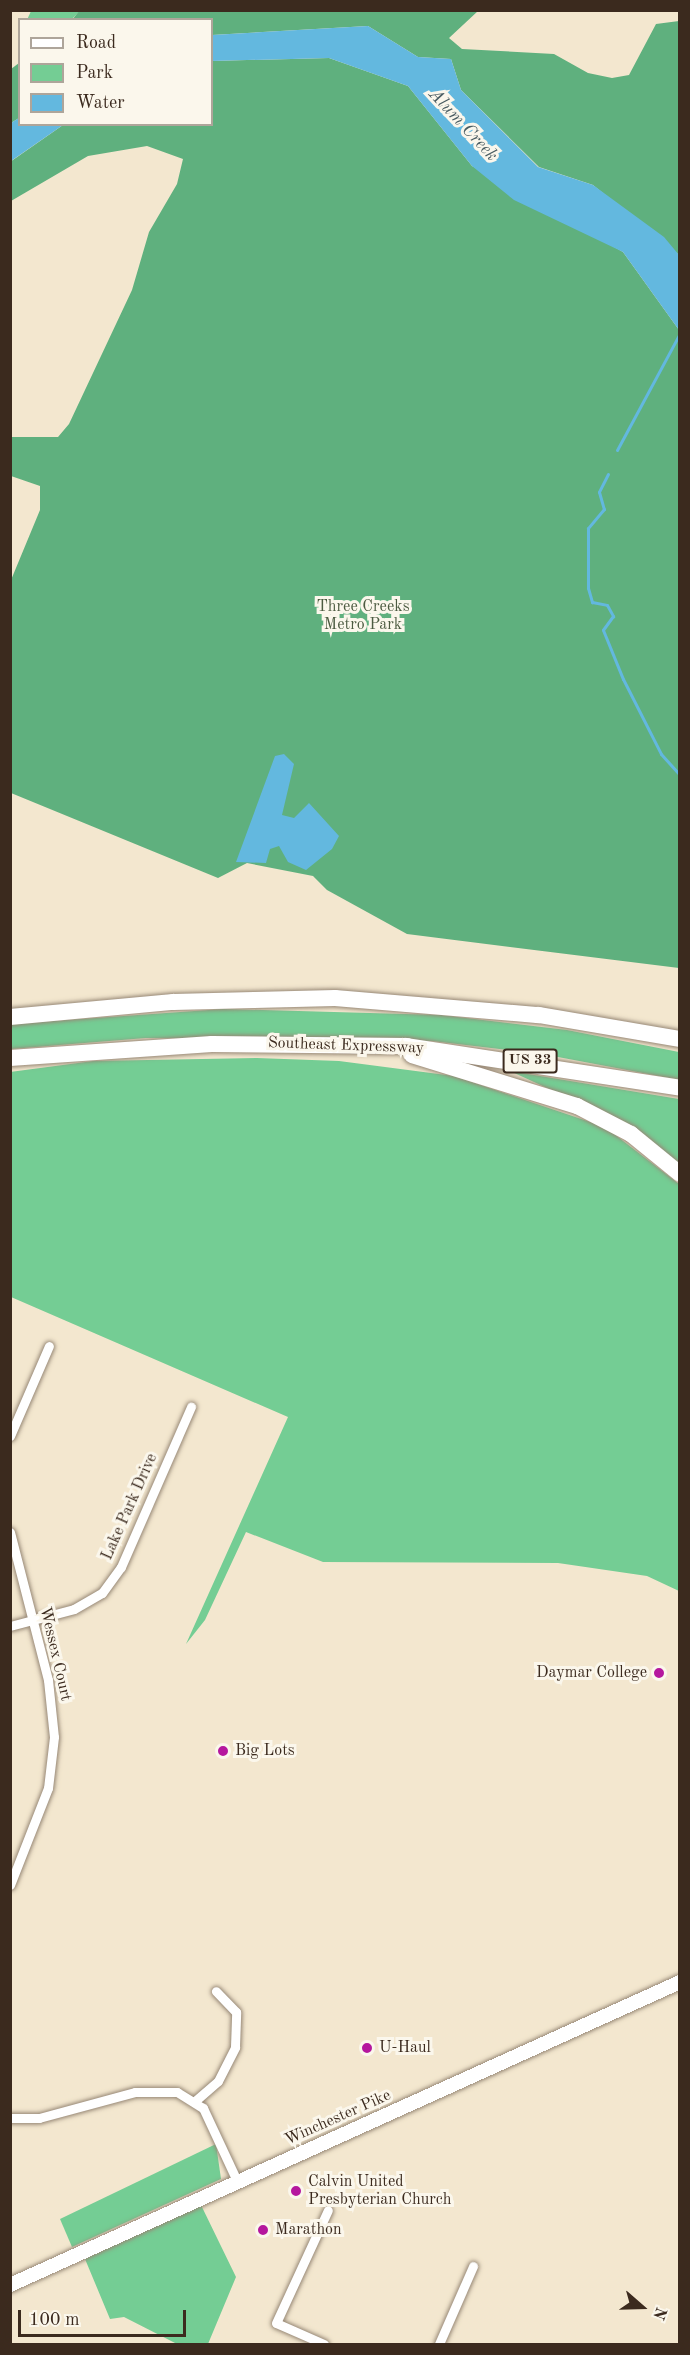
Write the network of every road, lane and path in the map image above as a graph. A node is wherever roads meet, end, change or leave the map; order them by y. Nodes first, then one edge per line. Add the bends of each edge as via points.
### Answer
1 (10, 1017) edge
2 (657, 1034) junction
3 (680, 1035) edge
4 (680, 1040) edge
5 (379, 1046) junction
6 (10, 1058) edge
7 (680, 1088) edge
8 (680, 1174) edge
9 (50, 1346) dead end
10 (191, 1407) dead end
11 (10, 1436) edge
12 (10, 1532) edge
13 (33, 1620) junction
14 (10, 1626) edge
15 (10, 1885) edge
16 (680, 1982) edge
17 (216, 1991) dead end
18 (195, 2101) junction
19 (10, 2118) edge
20 (237, 2181) junction
21 (328, 2211) dead end
22 (473, 2266) dead end
23 (10, 2285) edge
24 (324, 2344) edge
25 (439, 2344) edge

1 - 2 highway via 173,1002 335,998 475,1008
2 - 3 highway
2 - 4 highway
5 - 6 highway, Southeast Expressway / US 33 via 212,1044
5 - 7 highway, Southeast Expressway / US 33 via 461,1052
5 - 8 highway via 577,1106 631,1134
9 - 11 street
10 - 13 street, Lake Park Drive via 108,1584 74,1609
12 - 13 street, Wessex Court
13 - 14 street, Lake Park Drive
13 - 15 street, Wessex Court via 54,1737 48,1788
16 - 20 main road, Winchester Pike
17 - 18 street via 236,2012 235,2047 218,2081
18 - 19 street via 152,2089 39,2118
18 - 20 street
20 - 23 main road, Winchester Pike
21 - 24 street via 276,2324
22 - 25 street

